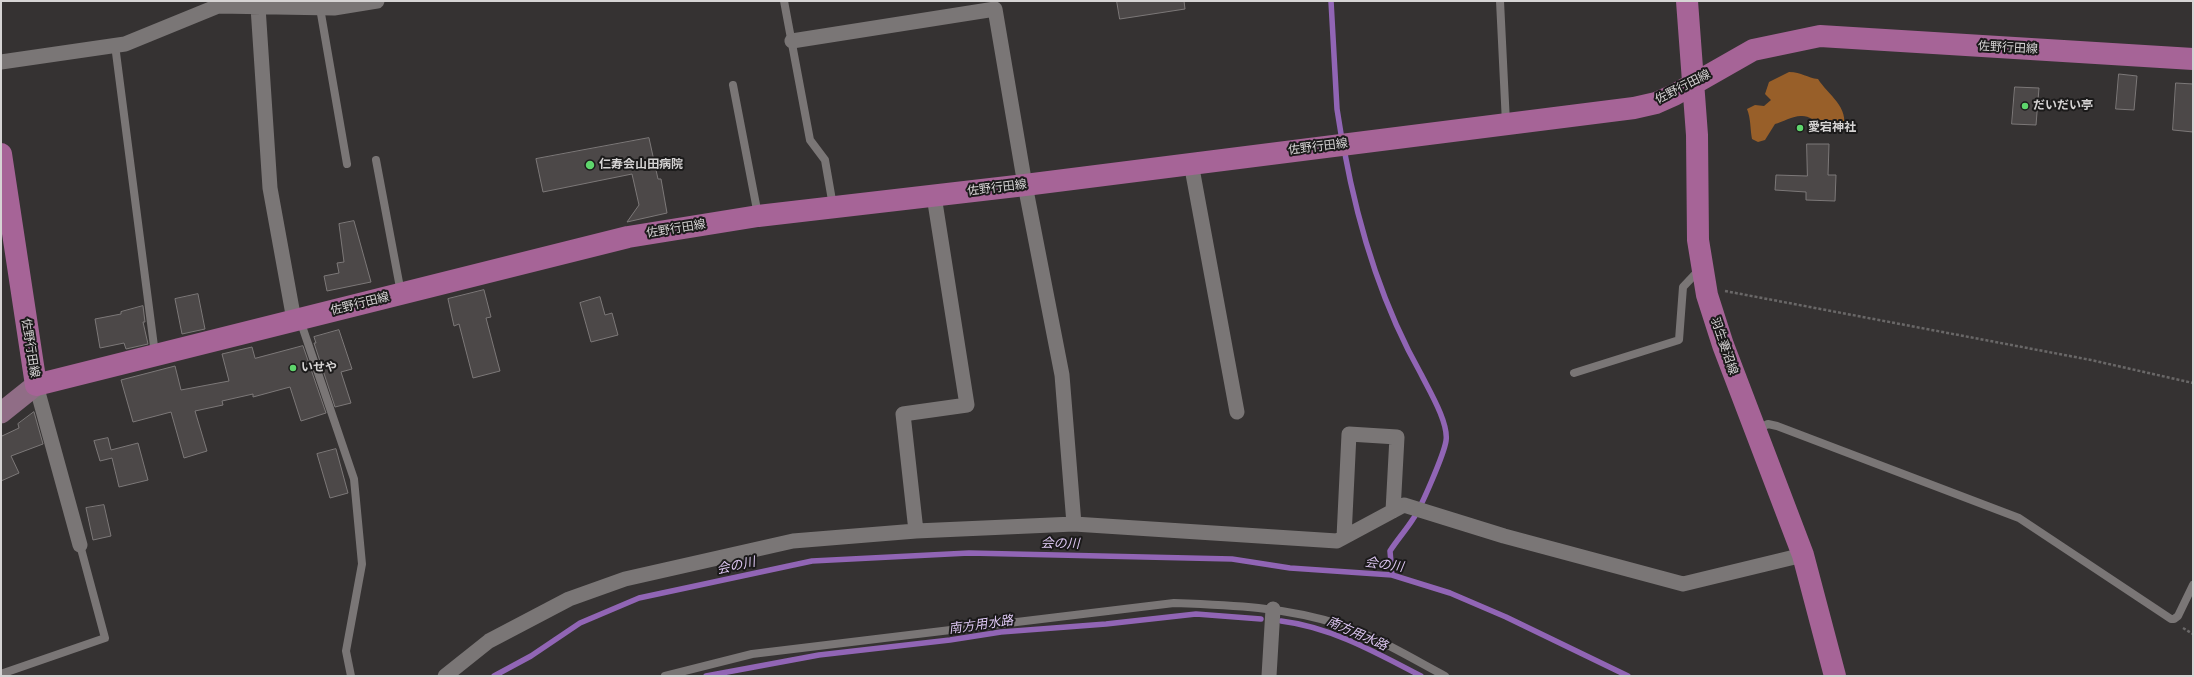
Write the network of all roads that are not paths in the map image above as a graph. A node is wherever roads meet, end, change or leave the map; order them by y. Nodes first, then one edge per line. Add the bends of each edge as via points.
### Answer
1 (376, 1) edge
2 (784, 1) edge
3 (1500, 1) edge
4 (1687, 1) edge
5 (199, 7) edge
6 (258, 7) junction
7 (320, 8) junction
8 (792, 41) junction
9 (115, 46) junction
10 (2193, 59) edge
11 (1, 62) edge
12 (1693, 84) junction
13 (733, 85) dead end
14 (1506, 123) junction
15 (1, 154) edge
16 (376, 160) dead end
17 (346, 164) dead end
18 (1191, 164) junction
19 (1025, 185) junction
20 (934, 196) junction
21 (833, 208) junction
22 (758, 216) junction
23 (1702, 267) junction
24 (401, 294) junction
25 (297, 320) junction
26 (155, 355) junction
27 (1574, 373) dead end
28 (36, 385) junction
29 (1237, 412) dead end
30 (1, 413) edge
31 (1754, 430) junction
32 (1393, 511) junction
33 (1074, 524) junction
34 (916, 531) junction
35 (1344, 537) junction
36 (80, 545) joint
37 (1803, 556) junction
38 (2193, 585) edge
39 (1273, 609) junction
40 (1, 674) edge
41 (351, 676) edge
42 (445, 676) edge
43 (665, 676) edge
44 (1269, 676) edge
45 (1445, 676) edge
46 (1835, 676) edge

1 - 7 street
2 - 8 lane
3 - 14 lane
4 - 12 main road, 羽生妻沼線
5 - 6 street
5 - 9 street via 125,44
6 - 7 street
6 - 25 street via 270,188
7 - 17 lane
8 - 19 street via 995,9
8 - 21 lane via 810,140 825,160
9 - 11 street
9 - 26 lane
10 - 12 main road, 佐野行田線 via 1820,36 1753,50
12 - 14 main road, 佐野行田線 via 1656,103 1634,108
12 - 23 main road, 羽生妻沼線 via 1697,135 1698,240
13 - 22 lane
14 - 18 main road, 佐野行田線
15 - 28 main road, 佐野行田線
16 - 24 lane
18 - 19 main road, 佐野行田線
18 - 29 street
19 - 20 main road, 佐野行田線
19 - 33 street via 1062,375
20 - 21 main road, 佐野行田線
20 - 34 street via 967,405 903,414
21 - 22 main road, 佐野行田線
22 - 24 main road, 佐野行田線 via 628,237
23 - 27 lane via 1683,287 1679,340
23 - 31 main road, 羽生妻沼線 via 1707,295
24 - 25 main road, 佐野行田線
25 - 26 main road, 佐野行田線
25 - 41 lane via 354,479 362,564 346,651
26 - 28 main road, 佐野行田線
28 - 30 street
28 - 36 street
31 - 37 main road, 羽生妻沼線
31 - 38 lane via 1768,424 1777,426 2019,518 2171,619 2178,616
32 - 35 street
32 - 35 street via 1397,437 1349,434
32 - 37 street via 1404,505 1504,536 1683,584
33 - 34 street
33 - 35 street via 1337,541
34 - 42 street via 793,541 625,579 569,599 489,641
36 - 40 lane via 105,638
37 - 46 main road, 羽生妻沼線
39 - 43 lane via 1174,603 1131,607 752,654
39 - 44 street
39 - 45 lane via 1342,625 1380,641

